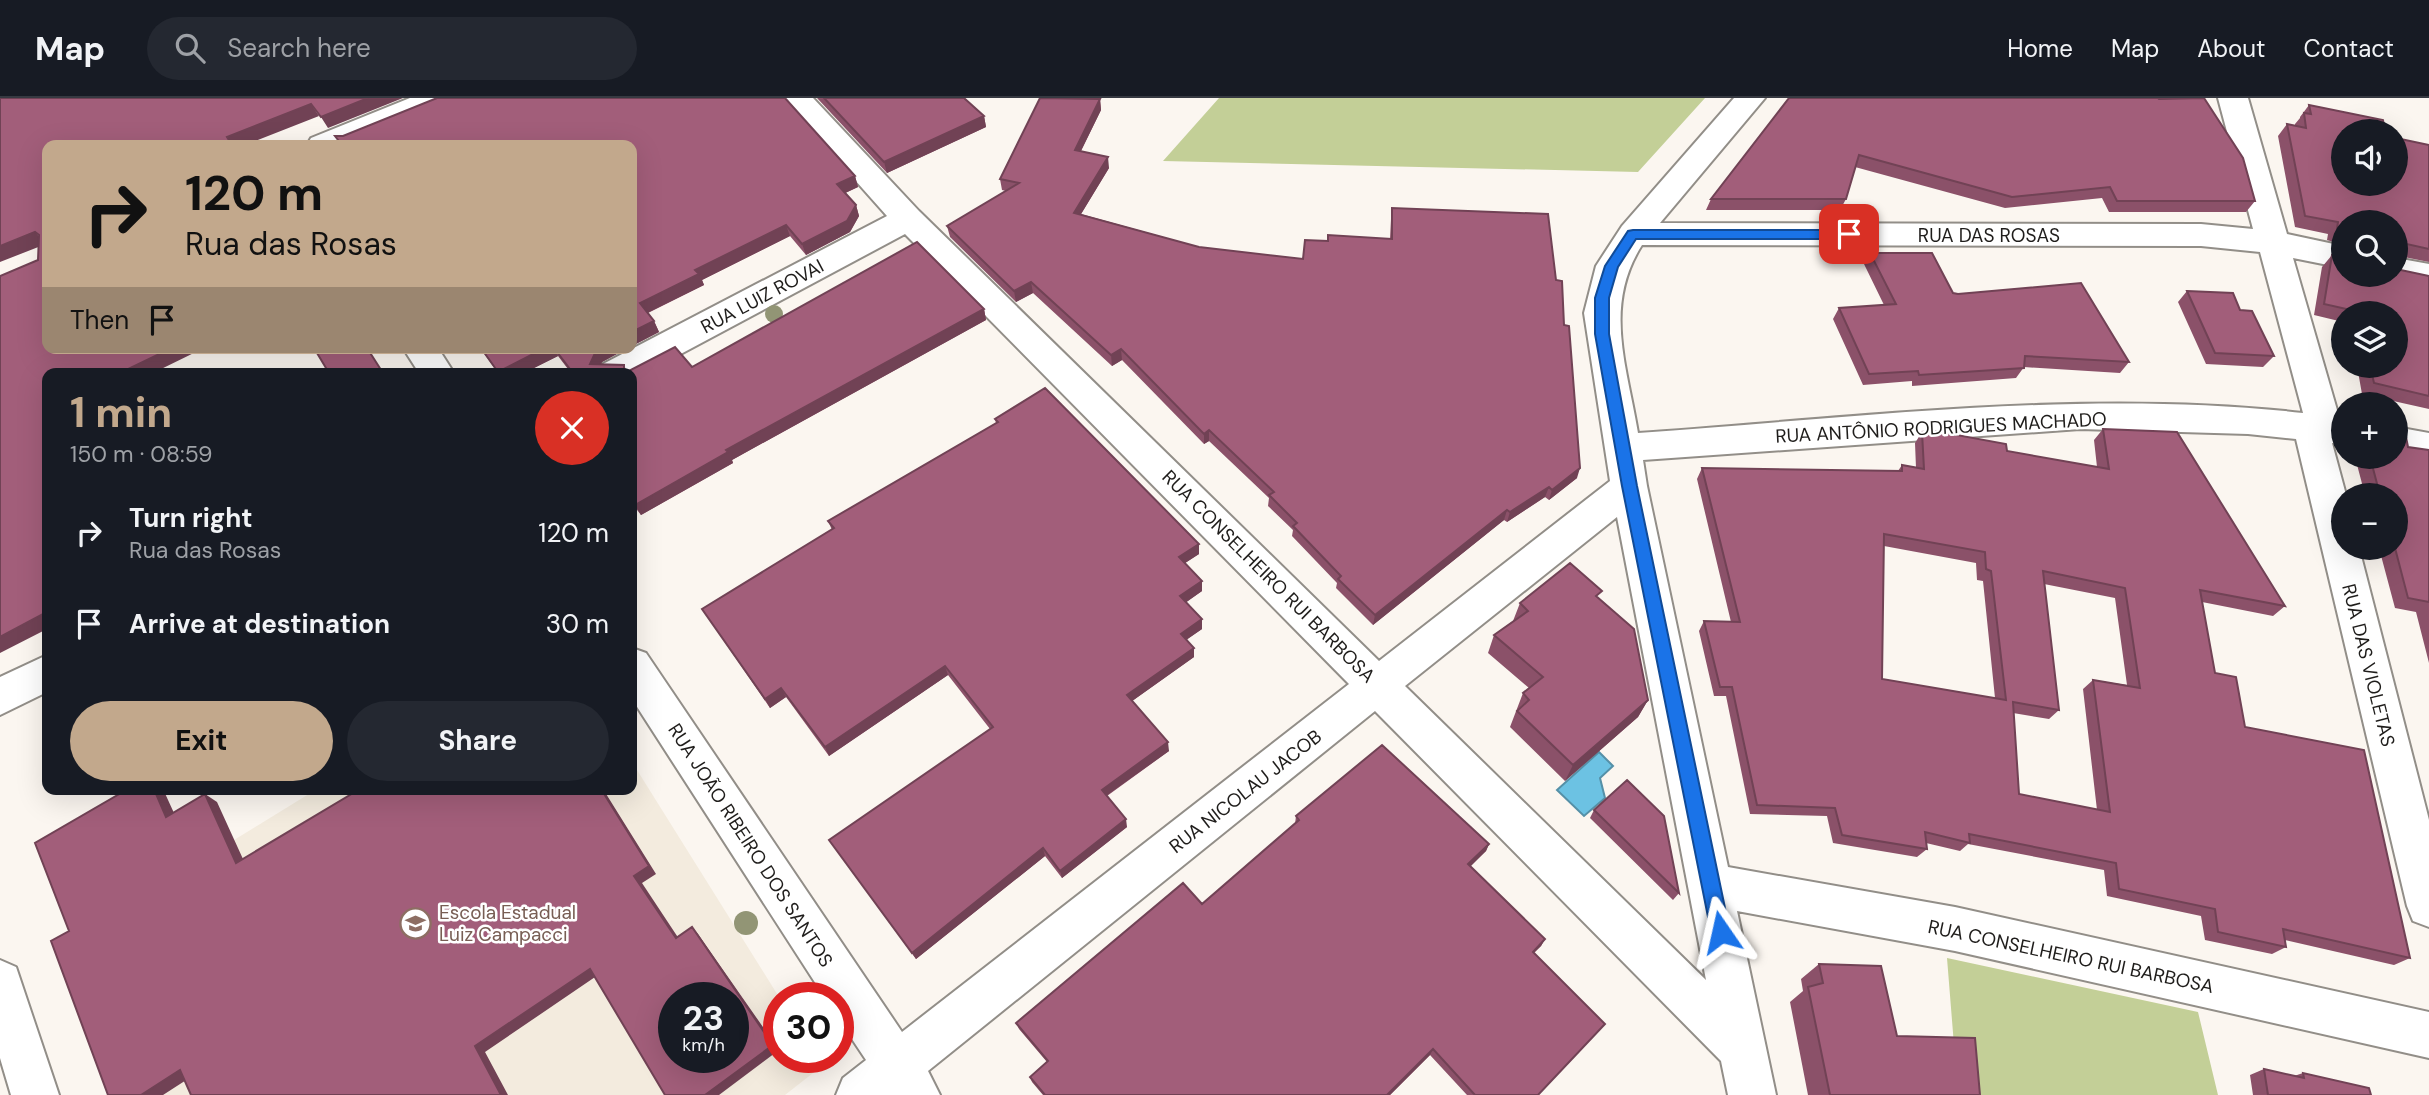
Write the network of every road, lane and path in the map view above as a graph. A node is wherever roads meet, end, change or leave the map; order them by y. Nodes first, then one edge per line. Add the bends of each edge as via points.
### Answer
1 (437, 98) edge
2 (797, 98) edge
3 (1750, 98) edge
4 (2232, 98) edge
5 (334, 140) edge
6 (908, 219) junction
7 (1633, 234) junction
8 (2271, 242) junction
9 (2331, 254) edge
10 (2408, 272) edge
11 (2429, 276) edge
12 (625, 368) edge
13 (2326, 428) edge
14 (2408, 443) edge
15 (2429, 447) edge
16 (1626, 467) junction
17 (637, 673) edge
18 (42, 675) edge
19 (1379, 684) junction
20 (0, 696) edge
21 (1711, 885) junction
22 (2429, 906) edge
23 (0, 983) edge
24 (2429, 1035) edge
25 (1744, 1050) junction
26 (906, 1080) edge
27 (35, 1095) edge
28 (860, 1095) edge
29 (1752, 1095) edge

1 - 5 street
2 - 6 street, RUA CONSELHEIRO RUI BARBOSA
3 - 7 street
4 - 8 street, RUA DAS VIOLETAS
6 - 12 street, RUA LUIZ ROVAI
6 - 19 street, RUA CONSELHEIRO RUI BARBOSA
7 - 8 street, RUA DAS ROSAS via 2201,235
7 - 16 street via 1612,266 1601,313
8 - 9 street, RUA DAS ROSAS
8 - 13 street, RUA DAS VIOLETAS
10 - 11 street
13 - 16 street, RUA ANTÔNIO RODRIGUES MACHADO via 2221,419 2045,417
13 - 22 street, RUA DAS VIOLETAS
14 - 15 street
16 - 19 street, RUA NICOLAU JACOB
16 - 21 street
17 - 26 street, RUA JOÃO RIBEIRO DOS SANTOS
18 - 20 street
19 - 25 street, RUA CONSELHEIRO RUI BARBOSA
19 - 26 street, RUA NICOLAU JACOB
21 - 24 street, RUA CONSELHEIRO RUI BARBOSA via 1955,929
21 - 25 street
23 - 27 street
25 - 29 street
26 - 28 street, RUA NICOLAU JACOB

